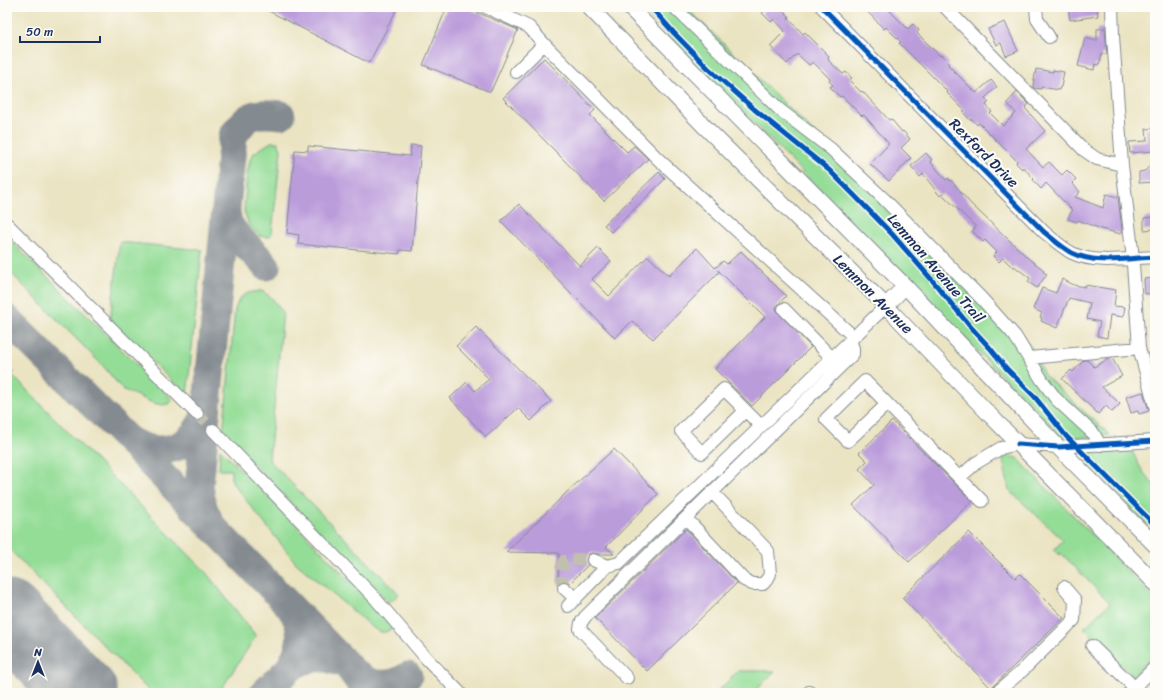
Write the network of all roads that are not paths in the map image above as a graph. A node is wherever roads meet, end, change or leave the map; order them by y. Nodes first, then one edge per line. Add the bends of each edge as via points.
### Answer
1 (486, 7) edge
2 (589, 7) edge
3 (629, 7) edge
4 (674, 7) edge
5 (822, 7) edge
6 (945, 7) edge
7 (1036, 7) edge
8 (1112, 7) edge
9 (1049, 37) dead end
10 (544, 44) junction
11 (516, 72) dead end
12 (1122, 165) junction
13 (7, 224) edge
14 (1155, 257) edge
15 (1133, 258) junction
16 (905, 286) junction
17 (886, 306) junction
18 (784, 309) dead end
19 (852, 339) junction
20 (1139, 348) junction
21 (832, 358) junction
22 (1029, 358) junction
23 (887, 404) junction
24 (1155, 406) edge
25 (745, 410) junction
26 (197, 414) tunnel mouth
27 (761, 426) junction
28 (213, 430) tunnel mouth
29 (1155, 441) edge
30 (1018, 444) junction
31 (1100, 445) junction
32 (1058, 447) junction
33 (960, 478) junction
34 (712, 492) junction
35 (982, 501) dead end
36 (686, 518) junction
37 (1155, 546) edge
38 (592, 560) tunnel mouth
39 (607, 566) junction
40 (1155, 583) edge
41 (1064, 587) dead end
42 (564, 588) tunnel mouth
43 (1092, 646) dead end
44 (1153, 674) edge
45 (627, 678) dead end
46 (1131, 690) edge
47 (460, 693) edge
48 (996, 693) edge

1 - 10 street via 529,27
2 - 17 main road, Lemmon Avenue via 705,127
3 - 16 main road, Lemmon Avenue
4 - 22 street via 780,110 831,148 883,198 983,300 1015,336
5 - 15 street, Rexford Drive via 1044,232 1064,248 1085,257 1099,260
6 - 12 street via 1084,150 1108,163
7 - 9 street via 1037,19
8 - 12 street
10 - 11 street
10 - 19 street via 658,158
12 - 15 street
13 - 26 street
14 - 15 street, Rexford Drive
15 - 20 street
16 - 17 main road
16 - 32 main road, Lemmon Avenue
17 - 19 street
17 - 30 main road, Lemmon Avenue
18 - 21 street
19 - 21 street
19 - 34 street via 853,354
20 - 22 street
20 - 24 street
21 - 27 street
22 - 31 street via 1056,399 1094,434
23 - 23 street via 865,381 826,419 848,441
23 - 33 street
25 - 25 street via 724,389 681,431 702,453
25 - 27 street
27 - 39 street via 619,563
28 - 47 street via 374,597
29 - 31 street
30 - 32 street
30 - 33 street via 1000,448 976,462
30 - 40 main road, Lemmon Avenue
31 - 32 street
32 - 37 main road, Lemmon Avenue
33 - 35 street
34 - 36 street
34 - 36 street via 768,551 768,578 762,584 752,584 744,580
36 - 45 street via 581,623 580,628
38 - 39 street
39 - 42 street via 572,603
41 - 48 street via 1075,600 1074,620
43 - 46 street
44 - 46 street

